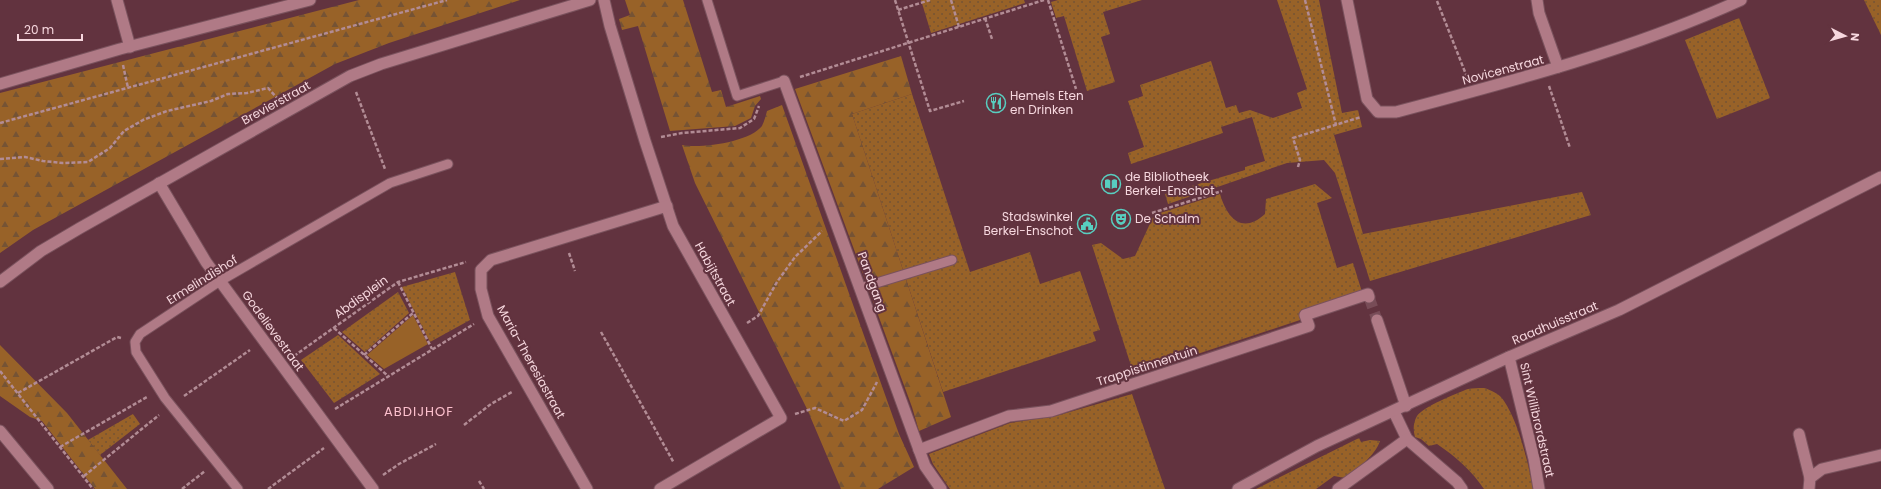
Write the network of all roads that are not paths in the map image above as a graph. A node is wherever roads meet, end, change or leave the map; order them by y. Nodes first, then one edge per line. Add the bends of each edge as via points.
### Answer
1 (117, 0) edge
2 (310, 0) edge
3 (590, 0) edge
4 (604, 0) edge
5 (707, 0) edge
6 (1347, 0) edge
7 (1537, 0) edge
8 (1741, 0) edge
9 (125, 48) junction
10 (1558, 68) junction
11 (784, 81) joint
12 (0, 84) edge
13 (448, 164) dead end
14 (1881, 177) edge
15 (159, 183) junction
16 (667, 206) junction
17 (952, 260) dead end
18 (220, 281) junction
19 (0, 282) edge
20 (860, 288) junction
21 (1369, 295) dead end
22 (1377, 320) tunnel mouth
23 (1509, 357) junction
24 (1406, 406) junction
25 (1394, 412) junction
26 (1, 433) edge
27 (1799, 434) dead end
28 (1407, 439) junction
29 (919, 450) junction
30 (1881, 455) edge
31 (1810, 478) junction
32 (372, 487) edge
33 (48, 489) edge
34 (238, 489) edge
35 (588, 489) edge
36 (660, 489) edge
37 (941, 489) edge
38 (1238, 489) edge
39 (1338, 489) edge
40 (1462, 489) edge
41 (1539, 489) edge
42 (1810, 489) edge

1 - 9 street
2 - 9 street
3 - 15 street, Brevierstraat via 381,64 350,76
4 - 16 street, Habijtstraat via 645,141
5 - 11 lane via 737,96
6 - 10 street, Novicenstraat via 1367,99 1378,112 1396,112
7 - 10 street
8 - 10 street, Novicenstraat
9 - 12 street
11 - 20 street, Pandgang
13 - 18 lane, Ermelindishof via 390,183
14 - 23 street, Raadhuisstraat via 1619,310
15 - 18 street, Godelievestraat
15 - 19 street, Brevierstraat via 41,251
16 - 35 street, Maria-Theresiastraat via 491,260 481,270 481,289 488,316
16 - 36 street, Habijtstraat via 674,226 782,418
17 - 20 lane
18 - 32 street, Godelievestraat
18 - 34 lane, Ermelindishof via 140,334 134,342 136,352 165,398
20 - 29 street, Pandgang
21 - 29 street, Trappistinnentuin via 1305,315 1309,326 1051,411 1009,416
22 - 24 street
23 - 24 street, Raadhuisstraat
23 - 41 street, Sint Willibrordstraat
24 - 25 street, Raadhuisstraat
25 - 28 street
25 - 38 street, Raadhuisstraat via 1317,446
26 - 33 street
27 - 31 street
28 - 39 street
28 - 40 street
29 - 37 street, Pandgang via 925,466
30 - 31 street via 1822,469
31 - 42 street

